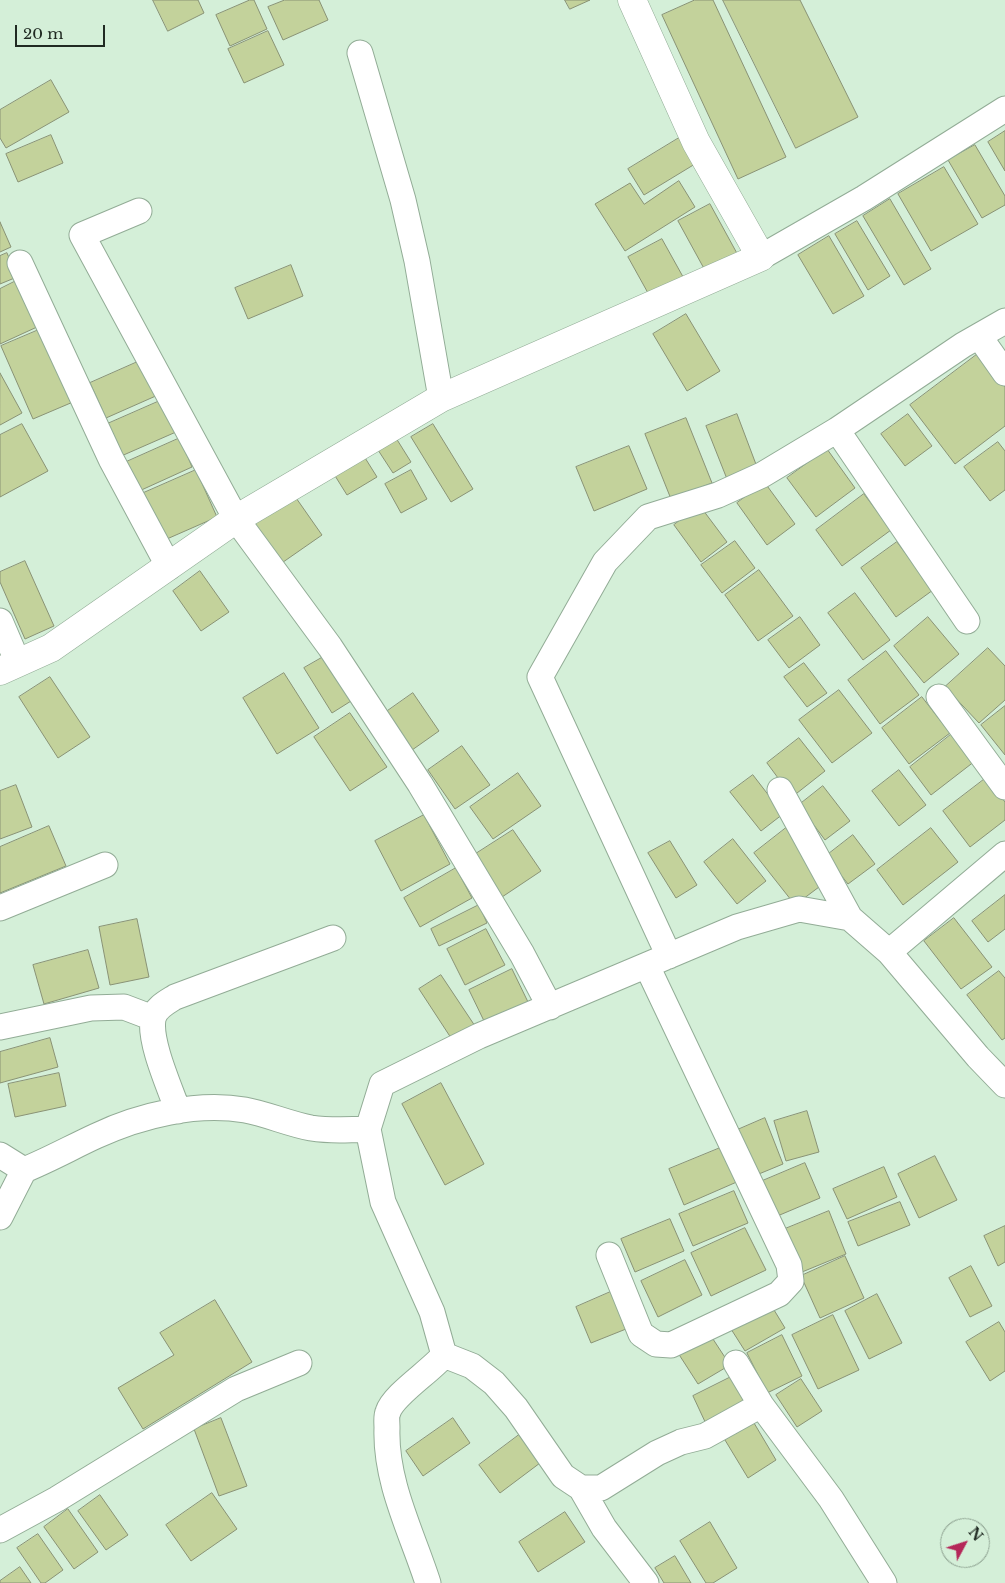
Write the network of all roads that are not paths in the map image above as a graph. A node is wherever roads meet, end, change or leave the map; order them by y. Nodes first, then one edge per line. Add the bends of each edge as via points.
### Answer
1 (638, 2) edge
2 (360, 53) dead end
3 (1005, 109) edge
4 (139, 211) dead end
5 (761, 257) junction
6 (20, 263) dead end
7 (1005, 321) edge
8 (979, 336) junction
9 (1005, 373) edge
10 (441, 398) junction
11 (838, 430) junction
12 (236, 519) junction
13 (169, 567) junction
14 (0, 621) edge
15 (967, 621) dead end
16 (9, 667) edge
17 (939, 697) dead end
18 (1005, 786) edge
19 (780, 790) dead end
20 (1005, 854) edge
21 (105, 865) dead end
22 (0, 908) edge
23 (850, 918) junction
24 (333, 938) dead end
25 (889, 952) junction
26 (670, 956) junction
27 (647, 966) junction
28 (550, 1007) junction
29 (153, 1018) junction
30 (0, 1028) edge
31 (1005, 1085) edge
32 (178, 1111) junction
33 (368, 1129) junction
34 (0, 1155) edge
35 (24, 1170) junction
36 (0, 1218) edge
37 (609, 1255) dead end
38 (444, 1355) junction
39 (736, 1363) dead end
40 (299, 1364) dead end
41 (762, 1405) junction
42 (581, 1488) junction
43 (0, 1530) edge
44 (428, 1583) edge
45 (646, 1583) edge
46 (884, 1583) edge

1 - 5 street via 696,142
2 - 10 street via 418,261
3 - 5 street via 864,198
4 - 12 street via 82,235
5 - 10 street
6 - 13 street via 111,459
7 - 8 street
8 - 9 street
8 - 11 street
10 - 12 street
11 - 15 street
11 - 26 street via 762,475 718,494 648,517 605,562 540,677
12 - 13 street
12 - 28 street via 330,647 420,784 522,954
13 - 16 street via 51,648
14 - 16 street
17 - 18 street
19 - 23 street
20 - 25 street
21 - 22 street
23 - 25 street
23 - 26 street via 799,909 737,927
24 - 29 street via 175,997 162,1005
25 - 31 street
26 - 27 street
27 - 28 street
27 - 37 street via 789,1265 791,1281 779,1294 671,1345 656,1344 641,1334
28 - 33 street via 479,1036 382,1084
29 - 30 street via 124,1007 91,1008
29 - 32 street via 156,1049
32 - 33 street via 244,1110 311,1128
32 - 35 street via 98,1134
33 - 38 street via 383,1202 432,1312
34 - 35 street
35 - 36 street
38 - 42 street via 472,1366 494,1383 516,1408 563,1476
38 - 44 street via 408,1387 388,1412 386,1440 393,1479
39 - 41 street
40 - 43 street via 236,1389 57,1499
41 - 42 street via 705,1436 657,1453 601,1488
41 - 46 street via 831,1499
42 - 45 street via 604,1528

